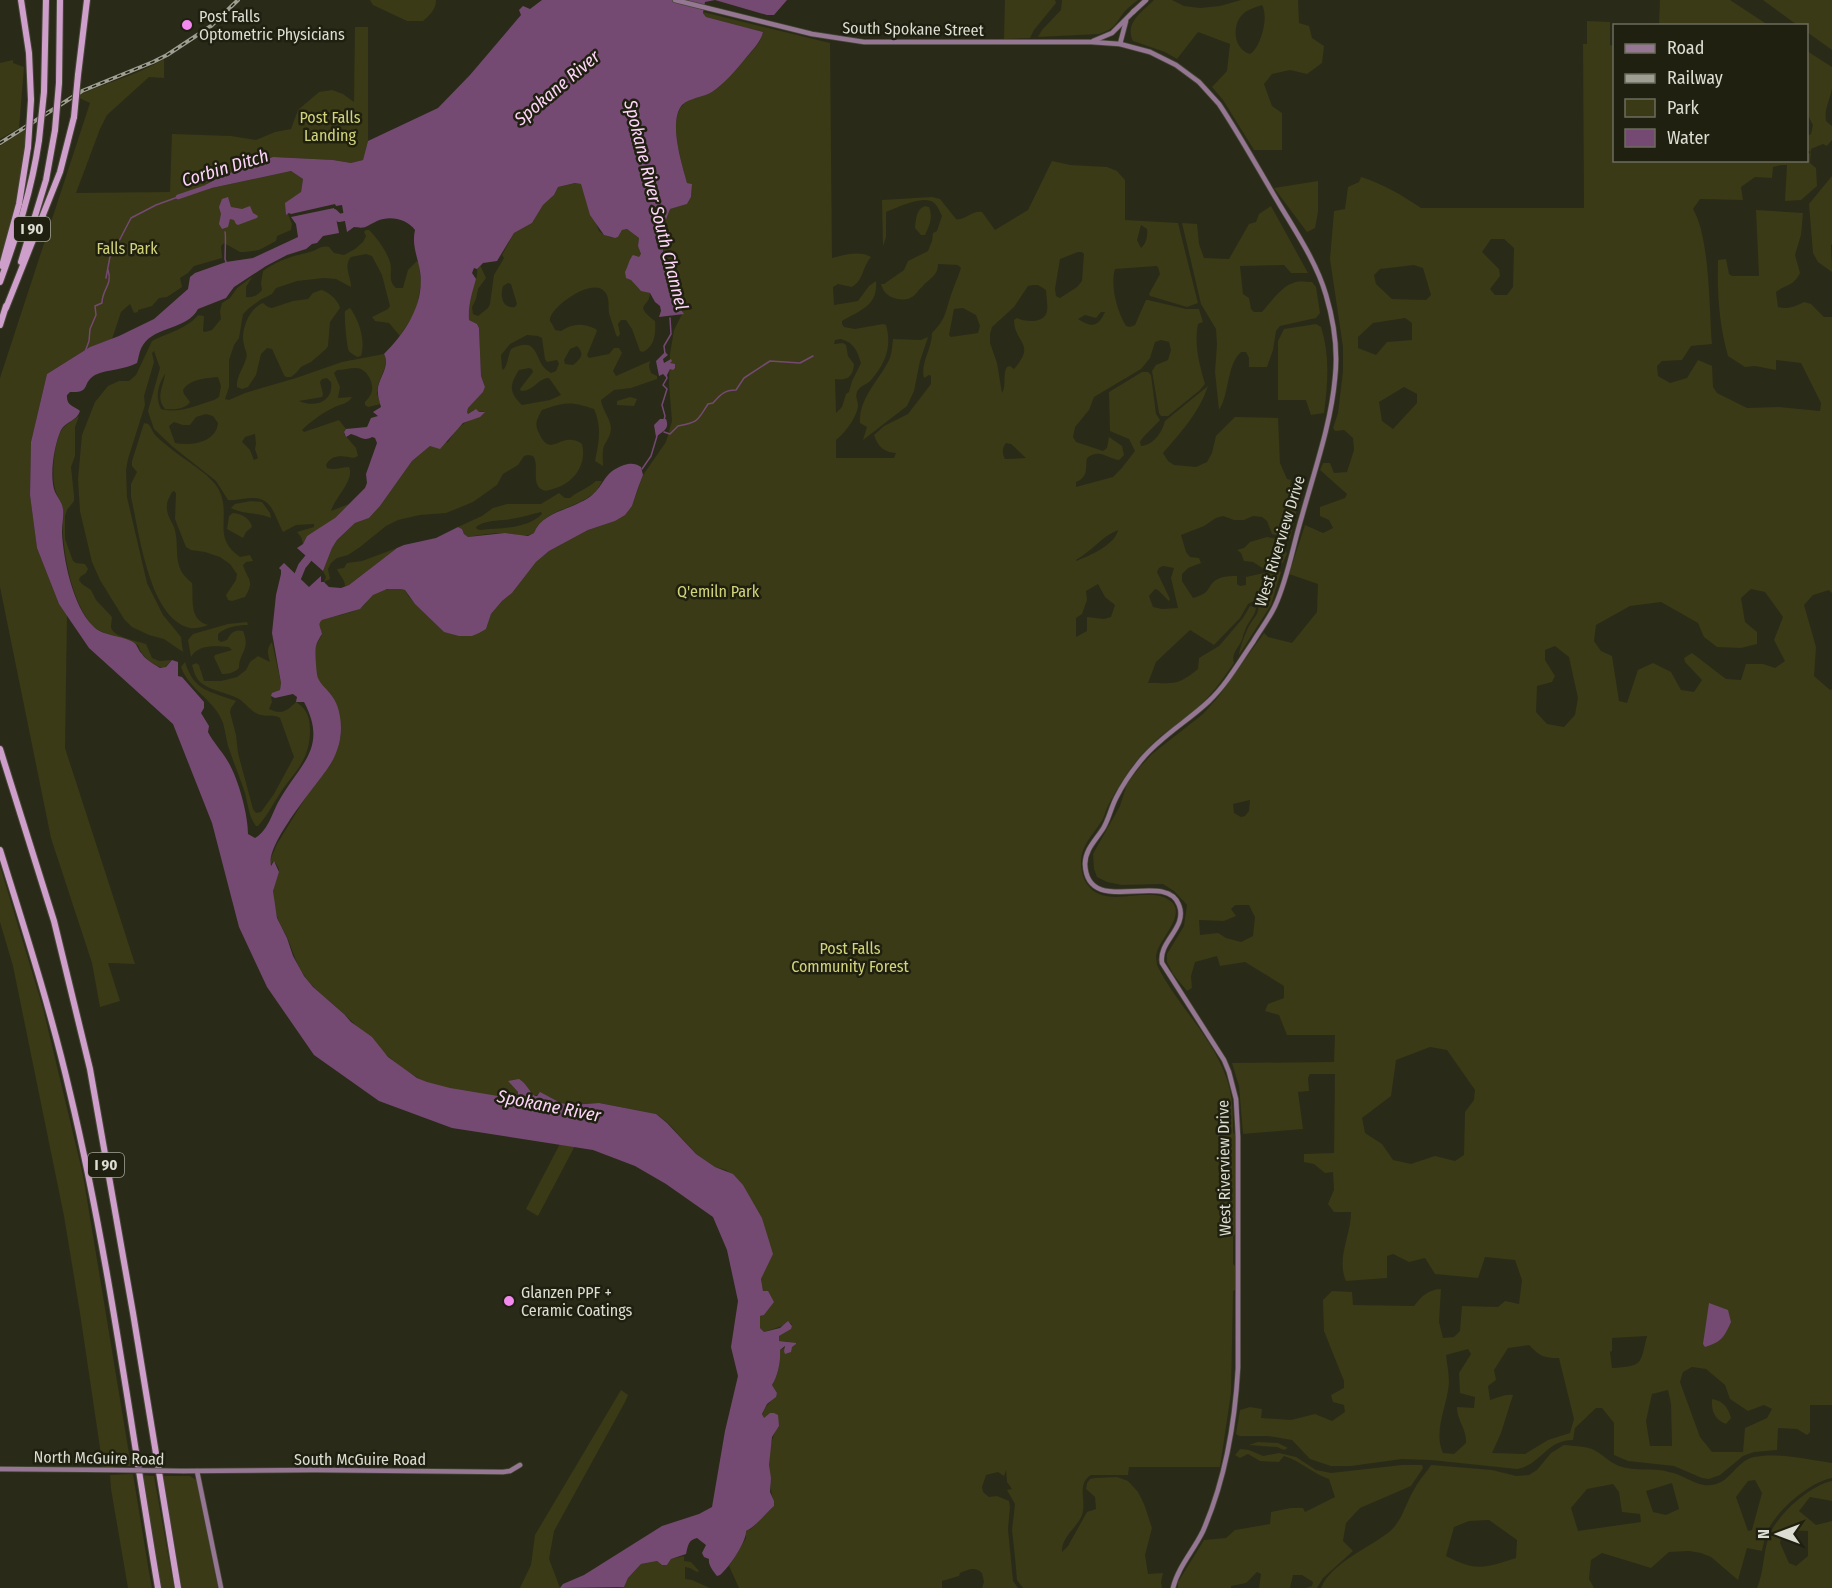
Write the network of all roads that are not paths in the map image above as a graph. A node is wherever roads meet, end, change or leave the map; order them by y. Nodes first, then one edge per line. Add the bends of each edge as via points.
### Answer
1 (21, 0) edge
2 (46, 0) edge
3 (60, 0) edge
4 (87, 0) edge
5 (675, 0) edge
6 (1146, 0) edge
7 (1134, 11) junction
8 (1091, 42) junction
9 (1120, 44) junction
10 (0, 271) edge
11 (0, 282) edge
12 (6, 308) junction
13 (0, 325) edge
14 (0, 749) edge
15 (0, 850) edge
16 (520, 1465) dead end
17 (0, 1469) edge
18 (197, 1471) junction
19 (158, 1588) edge
20 (178, 1588) edge
21 (221, 1588) edge
22 (1173, 1588) edge

1 - 10 highway, bridge via 29,53 28,147 20,204
2 - 11 highway, I 90, bridge via 39,140 32,182
3 - 12 highway, I 90, bridge via 55,130 46,180
4 - 12 highway, bridge via 74,117 60,172
5 - 8 street, South Spokane Street via 812,34 864,42
6 - 7 street
7 - 8 street via 1112,33
7 - 9 street via 1126,22
8 - 9 street, South Spokane Street
9 - 22 street, West Riverview Drive via 1150,52 1176,65 1219,104 1317,270 1326,293 1336,363 1328,418 1274,609 1218,690 1156,745 1131,773 1086,856 1087,873 1104,891 1155,891 1171,895 1178,902 1179,923 1162,951 1162,963 1224,1060 1236,1099 1238,1368 1228,1452 1202,1531 1178,1571
12 - 13 highway, I 90
14 - 20 highway, I 90 via 54,921 90,1070
15 - 19 highway, I 90 via 71,1094 120,1354
16 - 18 street, South McGuire Road via 503,1472
17 - 18 street, North McGuire Road, bridge
18 - 21 street

